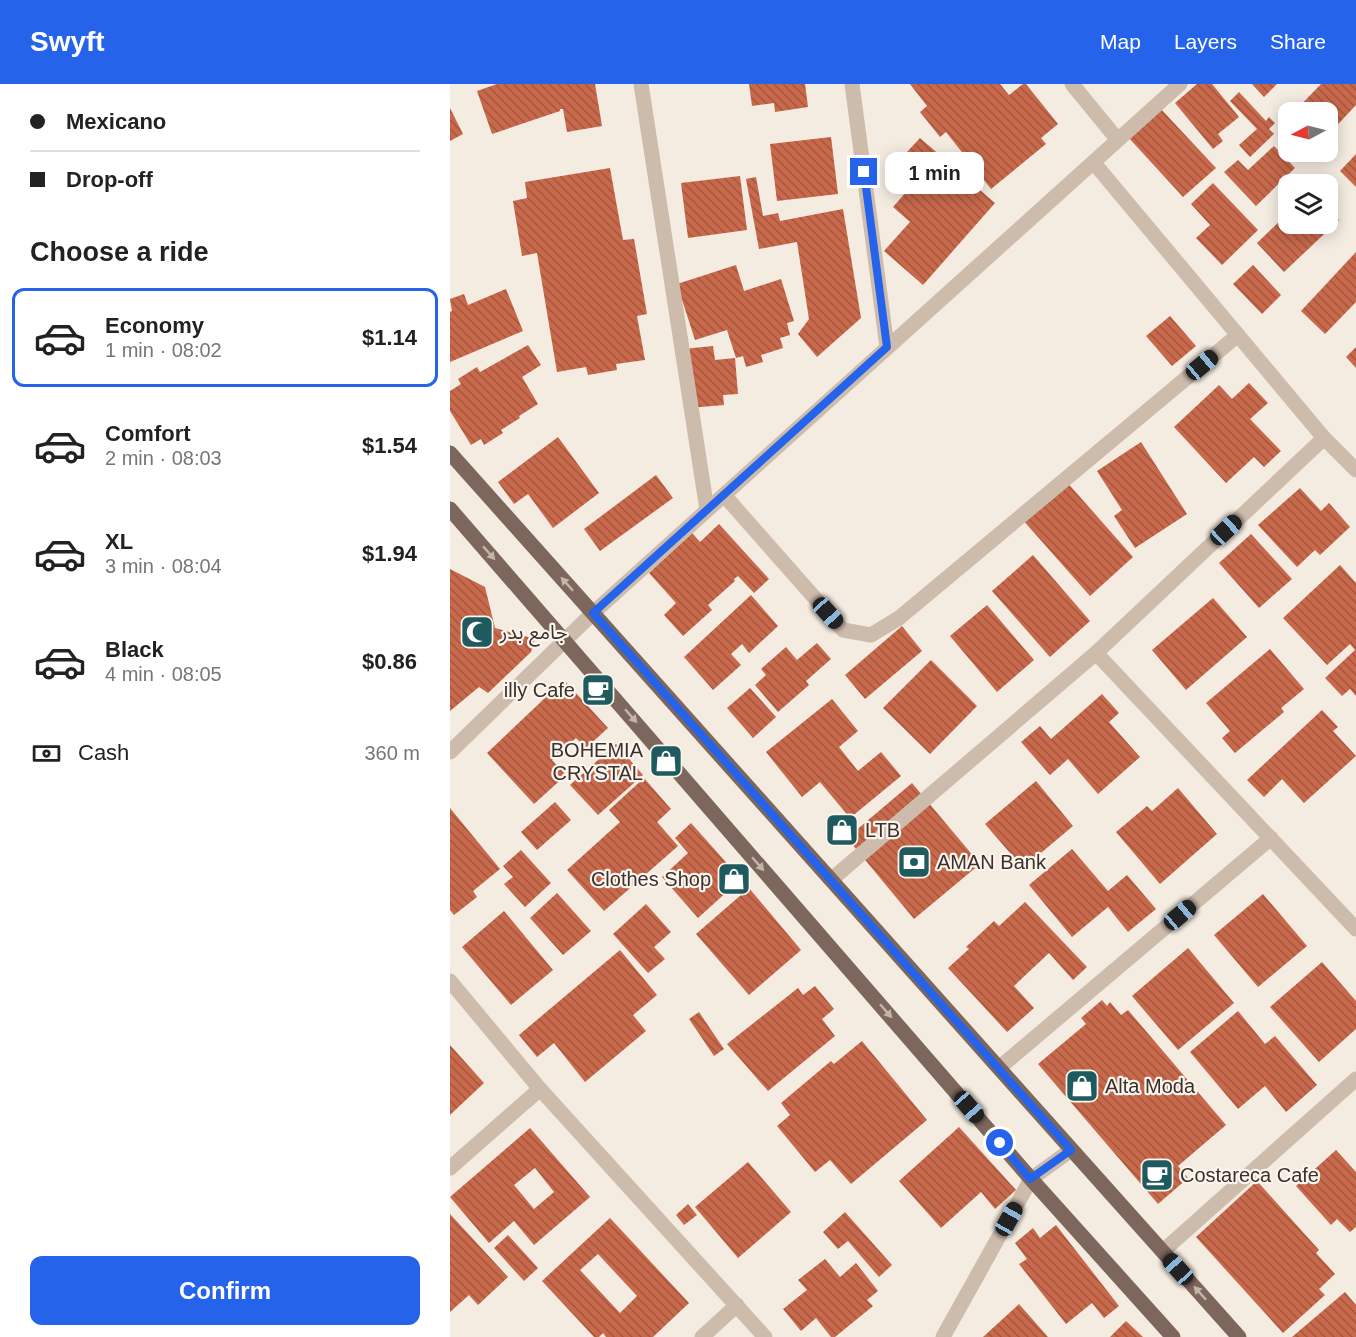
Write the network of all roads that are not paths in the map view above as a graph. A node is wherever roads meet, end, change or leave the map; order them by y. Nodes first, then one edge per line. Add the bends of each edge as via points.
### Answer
1 (641, 84) edge
2 (852, 84) edge
3 (1072, 84) edge
4 (1180, 84) edge
5 (1117, 138) junction
6 (1094, 163) junction
7 (1238, 335) junction
8 (887, 347) junction
9 (1324, 438) junction
10 (450, 453) edge
11 (1356, 470) edge
12 (724, 495) junction
13 (450, 509) edge
14 (707, 510) junction
15 (593, 613) junction
16 (566, 641) junction
17 (1096, 653) junction
18 (450, 752) edge
19 (1271, 838) junction
20 (832, 879) junction
21 (1356, 929) edge
22 (450, 981) edge
23 (999, 1068) junction
24 (1356, 1079) edge
25 (540, 1089) junction
26 (1071, 1150) junction
27 (450, 1168) edge
28 (1030, 1179) junction
29 (1162, 1251) junction
30 (737, 1305) junction
31 (702, 1337) edge
32 (765, 1337) edge
33 (943, 1337) edge
34 (1173, 1337) edge
35 (1239, 1337) edge

1 - 14 street
2 - 8 street
3 - 5 street
4 - 5 street
5 - 6 street
6 - 7 street
6 - 8 street
7 - 9 street
7 - 12 street via 899,618 871,635 843,630
8 - 12 street
9 - 11 street
9 - 17 street
15 -> 10 main road
12 - 14 street
13 -> 16 main road
14 - 15 street
15 - 16 street
15 - 20 main road
16 - 18 street
16 -> 28 main road
17 - 19 street
17 - 20 street
19 - 21 street
19 - 23 street
20 - 23 main road
22 - 25 street
23 - 26 main road
24 - 29 street
25 - 27 street
25 - 30 street
26 - 28 street
26 - 29 main road
28 - 33 street
28 - 34 main road
35 -> 29 main road
30 - 31 street
30 - 32 street

